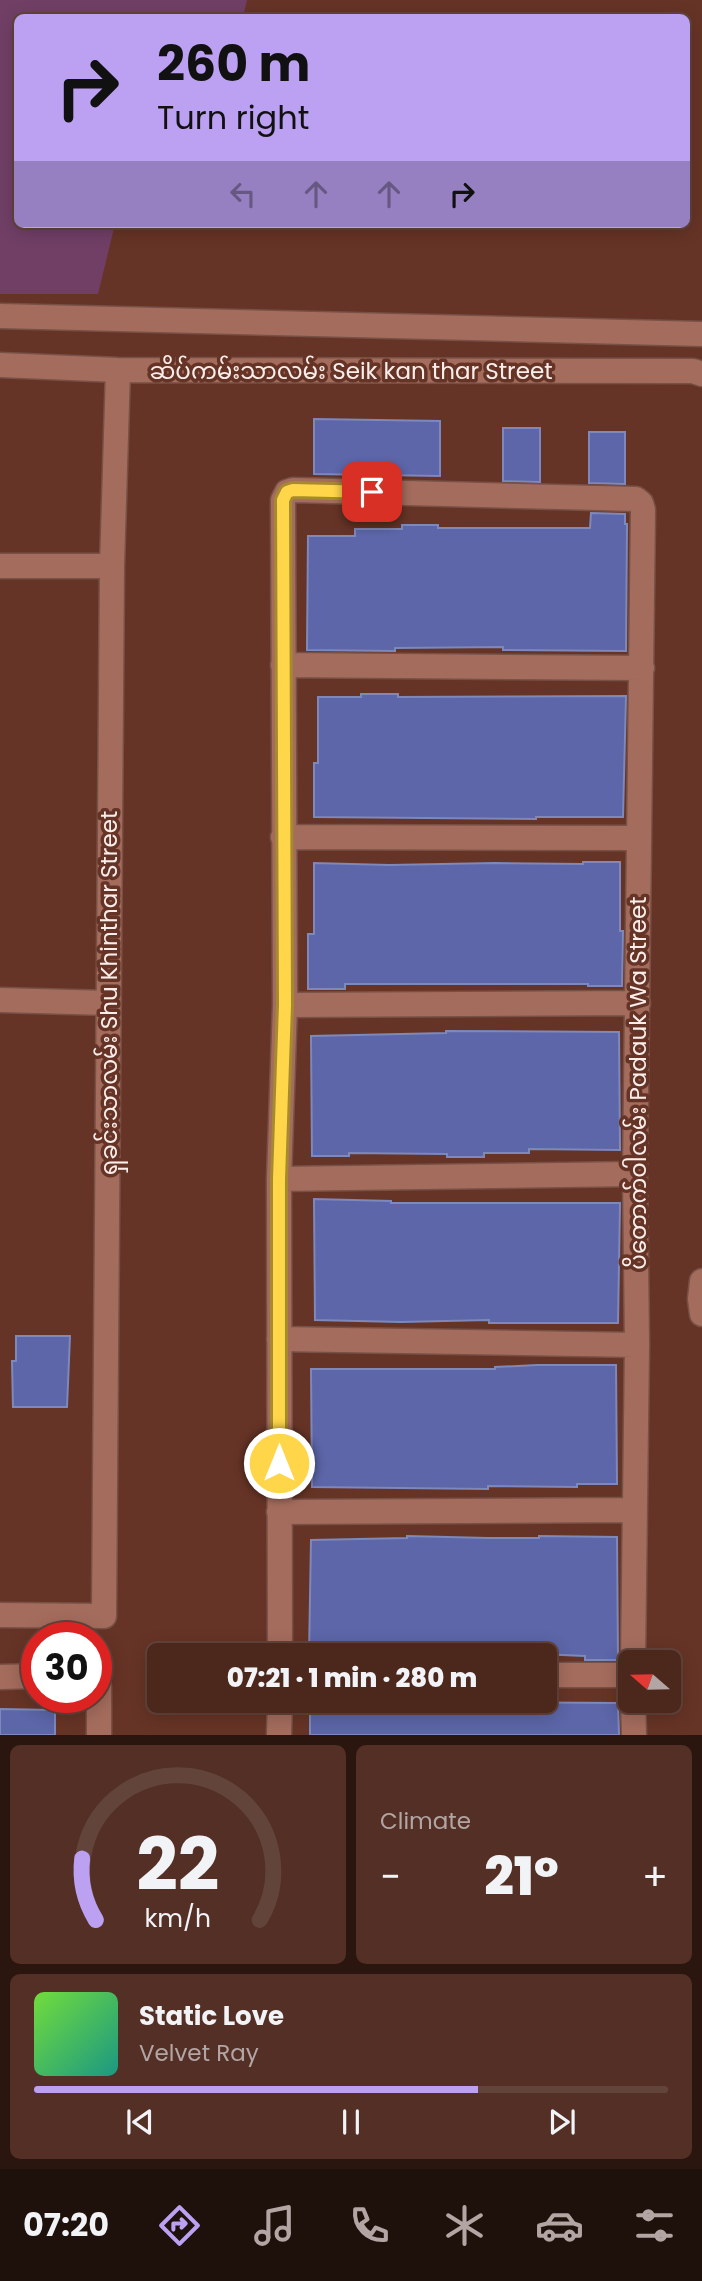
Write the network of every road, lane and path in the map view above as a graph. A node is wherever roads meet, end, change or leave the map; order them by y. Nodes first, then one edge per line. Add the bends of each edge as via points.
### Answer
1 (0, 316) edge
2 (702, 334) edge
3 (0, 365) edge
4 (118, 370) junction
5 (702, 374) edge
6 (0, 566) edge
7 (112, 566) junction
8 (283, 664) junction
9 (642, 668) junction
10 (283, 837) junction
11 (639, 838) junction
12 (0, 1000) edge
13 (108, 1003) junction
14 (638, 1003) junction
15 (285, 1005) junction
16 (635, 1174) junction
17 (279, 1179) junction
18 (702, 1281) edge
19 (702, 1314) edge
20 (279, 1339) junction
21 (637, 1345) junction
22 (633, 1510) junction
23 (279, 1512) junction
24 (0, 1615) edge
25 (280, 1643) edge
26 (633, 1650) edge
27 (557, 1675) edge
28 (618, 1675) edge
29 (0, 1676) edge
30 (21, 1676) edge
31 (99, 1713) edge
32 (280, 1713) edge
33 (633, 1713) edge
34 (99, 1735) edge
35 (279, 1735) edge
36 (634, 1735) edge

1 - 2 street, ဆိပ်ကမ်းသာလမ်း Seik kan thar Street
3 - 4 street, ဆိပ်ကမ်းသာလမ်း Seik kan thar Street
4 - 5 street, ဆိပ်ကမ်းသာလမ်း Seik kan thar Street
4 - 7 street, ရှခင်းသာလမ်း Shu Khinthar Street
6 - 7 street
7 - 13 street, ရှခင်းသာလမ်း Shu Khinthar Street
8 - 9 street
8 - 9 street, ပိတောက်ဝါလမ်း Padauk Wa Street via 283,500 293,490 636,499 643,510
8 - 10 street
9 - 11 street, ပိတောက်ဝါလမ်း Padauk Wa Street
10 - 11 street
10 - 15 street
11 - 14 street, ပိတောက်ဝါလမ်း Padauk Wa Street
12 - 13 street
13 - 24 street, ရှခင်းသာလမ်း Shu Khinthar Street via 104,1616
14 - 15 street
14 - 16 street, ပိတောက်ဝါလမ်း Padauk Wa Street
15 - 17 street
16 - 17 street
16 - 21 street, ပိတောက်ဝါလမ်း Padauk Wa Street
17 - 20 street
18 - 19 street
20 - 21 street
20 - 23 street
21 - 22 street, ပိတောက်ဝါလမ်း Padauk Wa Street
22 - 23 street
22 - 26 street, ပိတောက်ဝါလမ်း Padauk Wa Street
23 - 25 street
27 - 28 street
29 - 30 street
31 - 34 street
32 - 35 street
33 - 36 street

